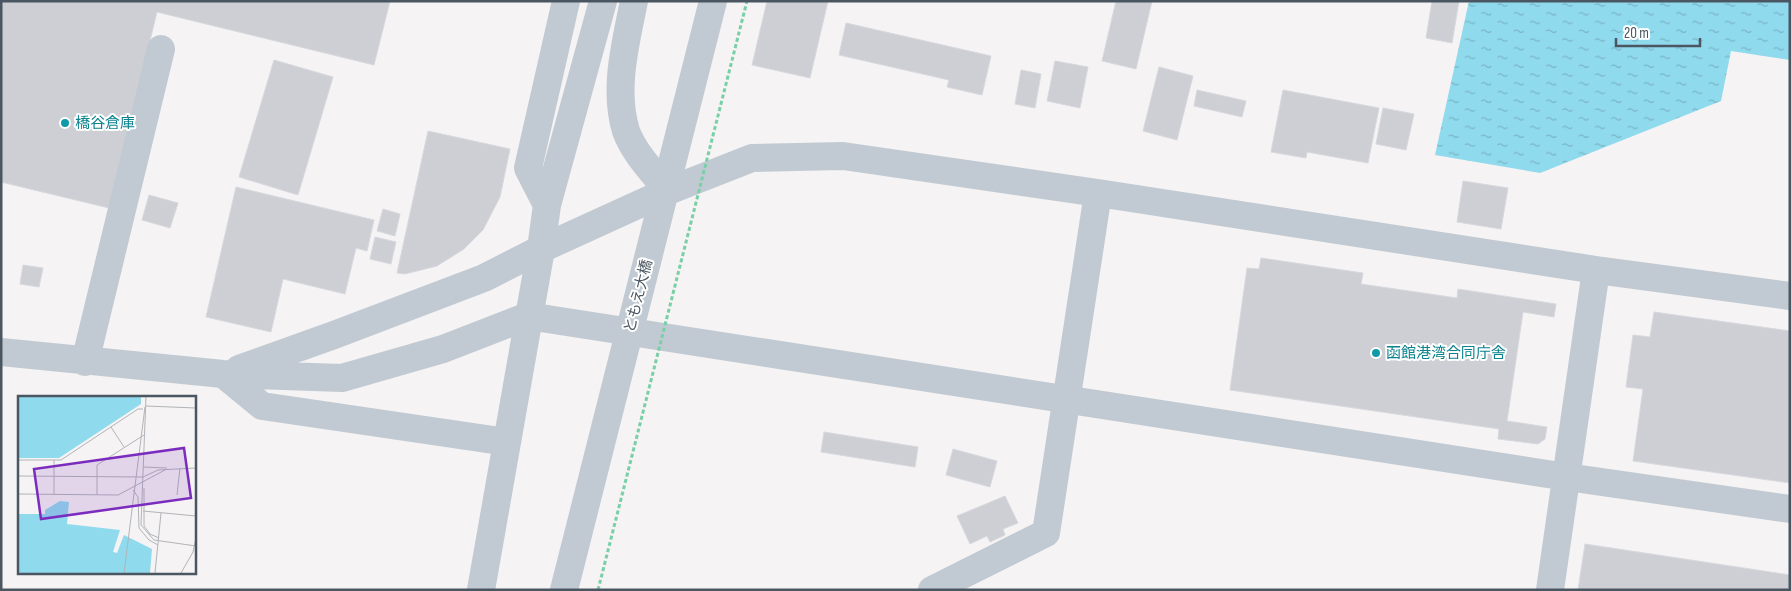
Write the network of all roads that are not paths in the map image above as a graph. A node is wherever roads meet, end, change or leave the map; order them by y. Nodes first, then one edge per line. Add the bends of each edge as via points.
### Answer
1 (566, 1) edge
2 (603, 1) edge
3 (634, 1) edge
4 (712, 1) edge
5 (161, 50) dead end
6 (668, 190) junction
7 (1098, 193) junction
8 (547, 205) junction
9 (541, 248) junction
10 (1596, 270) junction
11 (1790, 296) edge
12 (528, 316) junction
13 (1, 352) edge
14 (85, 362) junction
15 (223, 374) junction
16 (1066, 399) junction
17 (507, 442) junction
18 (1567, 477) junction
19 (1790, 509) edge
20 (481, 590) edge
21 (564, 590) edge
22 (932, 590) edge
23 (1550, 590) edge

1 - 8 street via 528,168
2 - 8 street
3 - 6 street via 622,65 621,98 626,131 640,156
4 - 21 street, ともえ大橋, bridge
5 - 14 street
6 - 7 street via 752,158 843,156
6 - 9 street
7 - 10 street
7 - 16 street
8 - 9 street
9 - 12 street
9 - 15 street via 475,281
10 - 11 street
10 - 18 street
12 - 15 street via 443,349 342,378
12 - 16 street
12 - 17 street
13 - 14 street
14 - 15 street
15 - 17 street via 262,406
16 - 18 street
16 - 22 street via 1046,533
17 - 20 street
18 - 19 street
18 - 23 street

